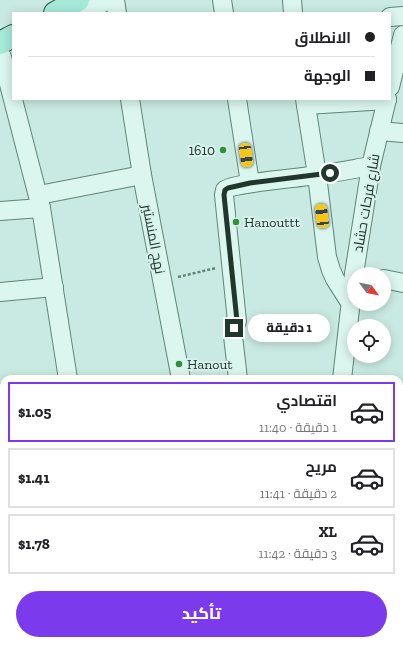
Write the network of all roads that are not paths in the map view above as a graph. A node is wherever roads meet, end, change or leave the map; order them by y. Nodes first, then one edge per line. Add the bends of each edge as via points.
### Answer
1 (78, 0) edge
2 (108, 0) edge
3 (115, 0) edge
4 (222, 0) edge
5 (292, 0) edge
6 (57, 12) edge
7 (87, 12) edge
8 (117, 12) edge
9 (224, 12) edge
10 (293, 12) edge
11 (403, 16) edge
12 (391, 17) edge
13 (403, 34) edge
14 (12, 38) edge
15 (4, 53) edge
16 (391, 83) edge
17 (12, 86) edge
18 (15, 100) edge
19 (130, 100) edge
20 (237, 100) edge
21 (329, 100) edge
22 (387, 100) edge
23 (305, 102) edge
24 (379, 131) junction
25 (403, 133) edge
26 (372, 166) junction
27 (142, 175) junction
28 (317, 175) junction
29 (250, 183) junction
30 (40, 202) junction
31 (0, 211) edge
32 (355, 267) edge
33 (391, 280) edge
34 (403, 283) edge
35 (54, 287) junction
36 (0, 292) edge
37 (347, 298) edge
38 (350, 311) edge
39 (67, 375) edge
40 (179, 375) edge
41 (238, 375) edge
42 (342, 375) edge

1 - 6 main road
2 - 7 street
3 - 8 street
4 - 9 street
5 - 10 street
11 - 12 street
13 - 16 street, شارع فرحات حشاد
14 - 15 main road
15 - 17 street
18 - 30 street
19 - 27 street, نهج المنستير
20 - 29 street
21 - 23 street
22 - 24 street, شارع فرحات حشاد
23 - 28 street
24 - 25 street
24 - 26 street, شارع فرحات حشاد
26 - 28 street
26 - 32 street, شارع فرحات حشاد
27 - 30 street
27 - 40 street, نهج المنستير
28 - 29 street
28 - 37 street via 327,257 335,279
29 - 41 street via 228,188 224,192 237,321 233,336
30 - 31 street
30 - 35 street
33 - 34 street
35 - 36 street
35 - 39 street
38 - 42 street, شارع فرحات حشاد

